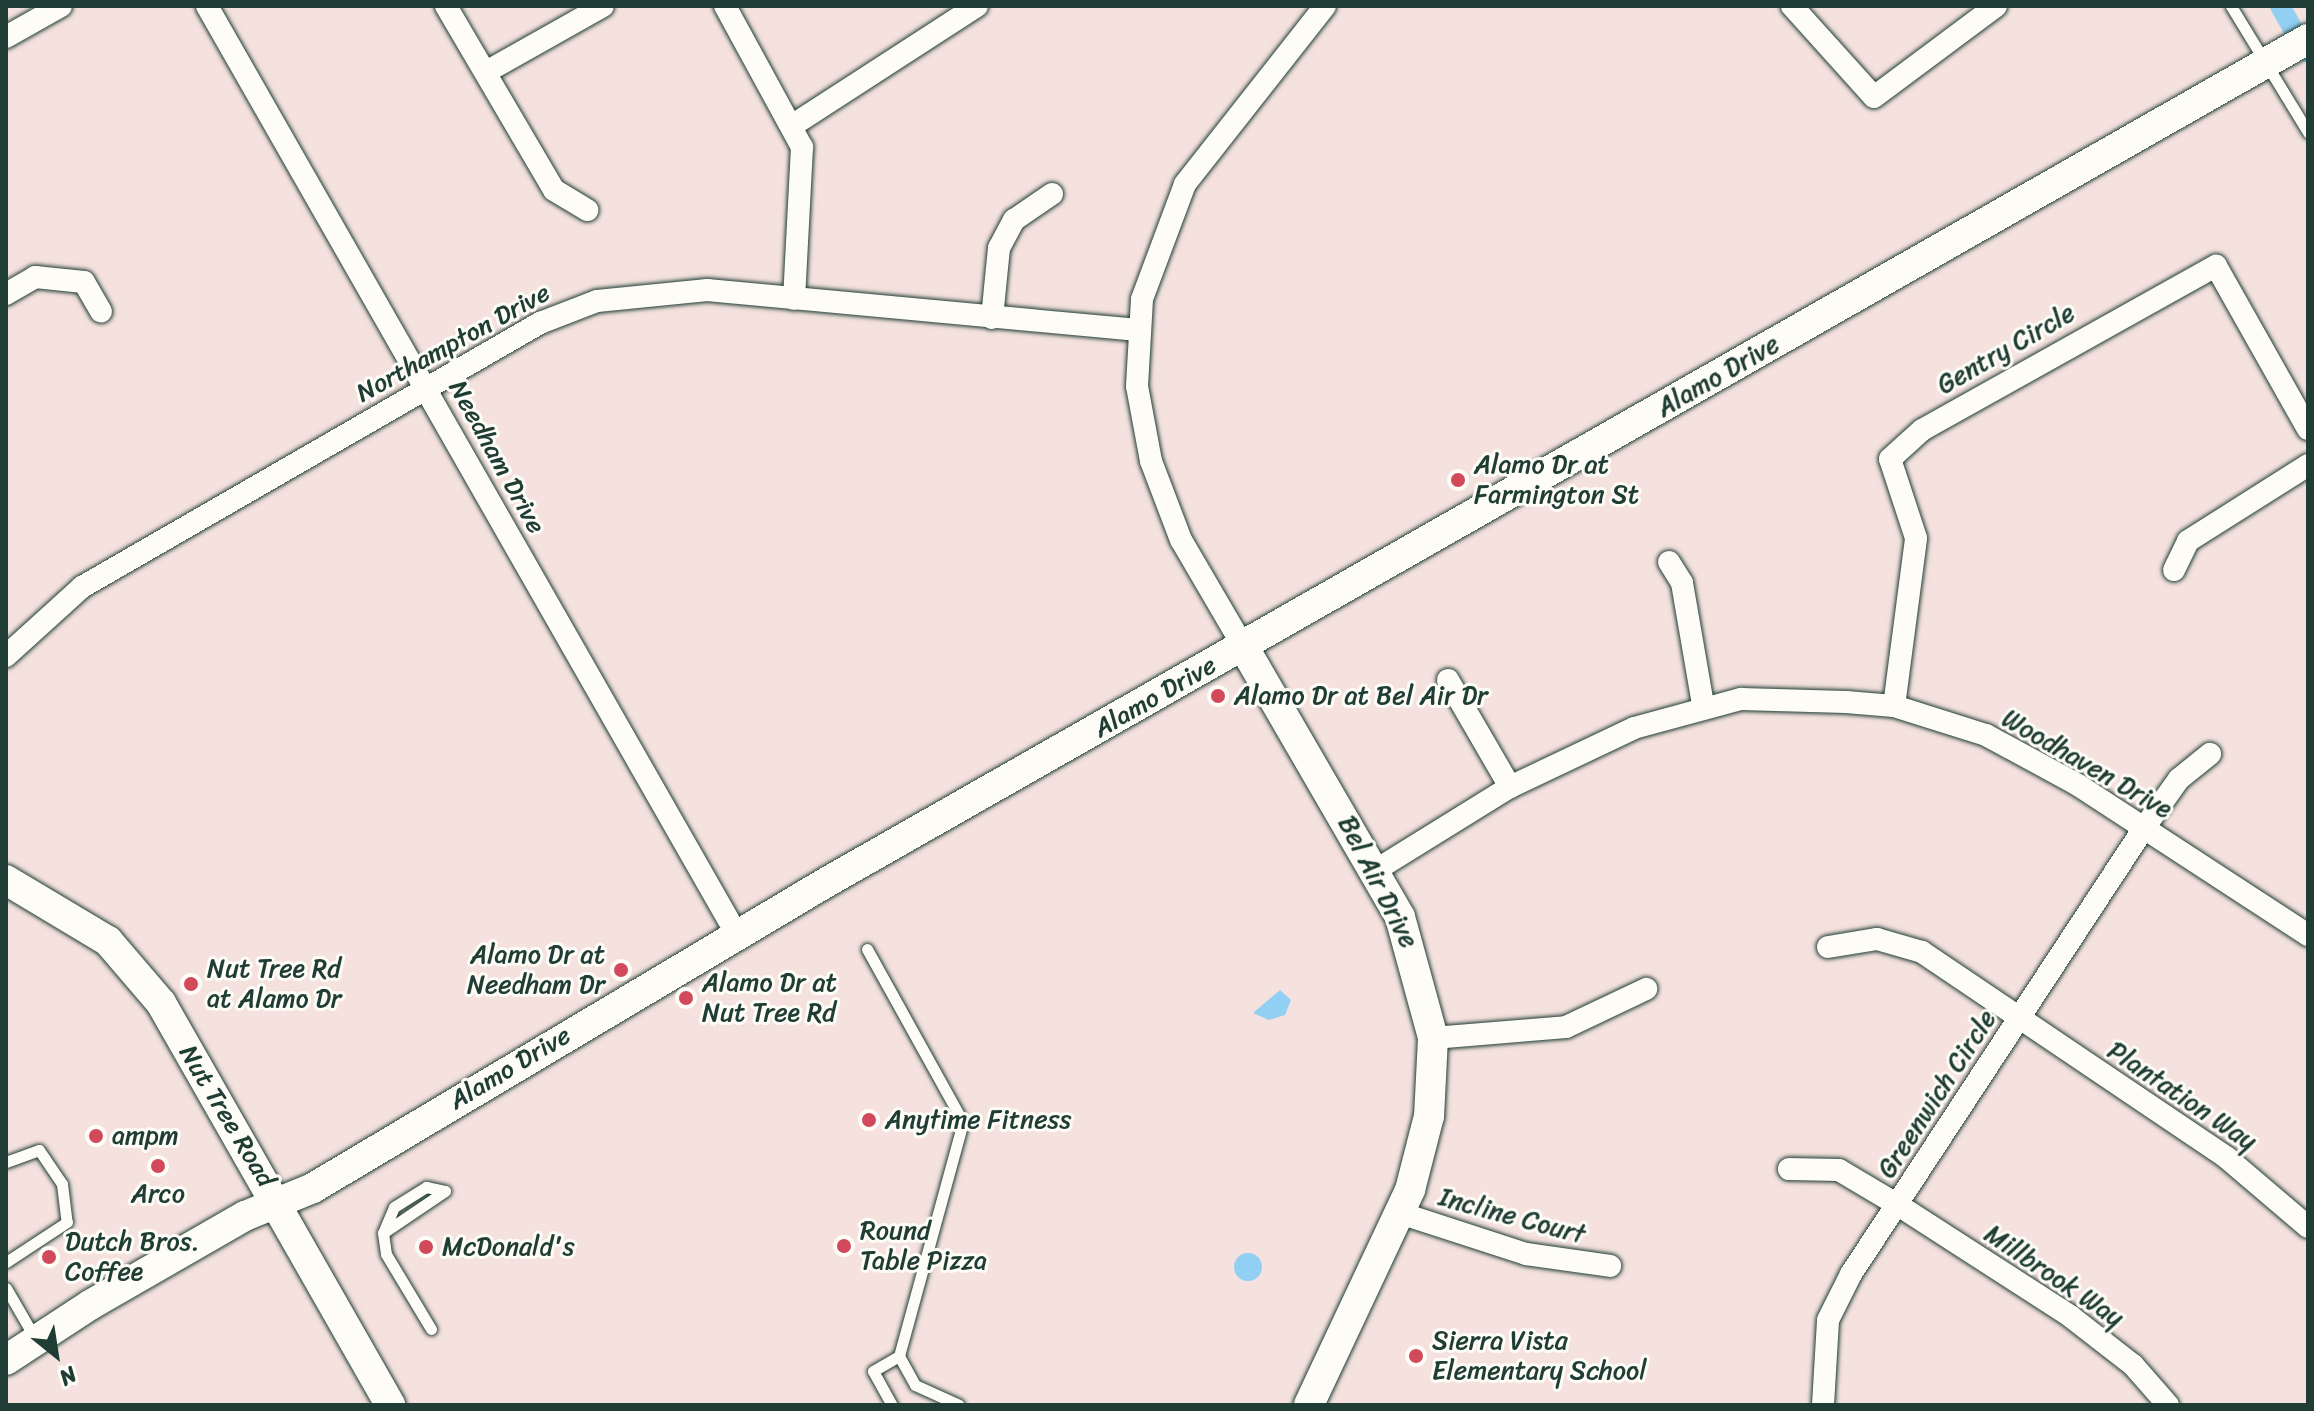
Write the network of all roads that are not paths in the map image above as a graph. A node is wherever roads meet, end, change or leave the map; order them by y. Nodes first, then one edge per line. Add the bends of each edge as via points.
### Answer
1 (61, 6) edge
2 (207, 6) edge
3 (446, 6) edge
4 (603, 6) edge
5 (725, 6) edge
6 (977, 6) edge
7 (1325, 6) edge
8 (1792, 6) edge
9 (1996, 6) edge
10 (2231, 6) edge
11 (6, 37) edge
12 (2308, 39) edge
13 (2271, 61) junction
14 (486, 72) junction
15 (793, 125) junction
16 (2308, 132) edge
17 (1052, 194) dead end
18 (587, 210) dead end
19 (6, 294) edge
20 (794, 299) junction
21 (101, 311) dead end
22 (992, 318) junction
23 (1138, 330) junction
24 (427, 386) junction
25 (2308, 429) edge
26 (2308, 465) edge
27 (1669, 562) dead end
28 (2174, 570) dead end
29 (1243, 646) junction
30 (6, 656) edge
31 (1448, 680) dead end
32 (1703, 705) junction
33 (1894, 706) junction
34 (2210, 754) dead end
35 (1510, 787) junction
36 (2144, 828) junction
37 (1376, 870) junction
38 (6, 880) edge
39 (737, 935) junction
40 (2308, 935) edge
41 (1828, 947) dead end
42 (867, 949) dead end
43 (1646, 989) dead end
44 (2019, 1020) junction
45 (1433, 1038) junction
46 (6, 1162) edge
47 (1789, 1169) dead end
48 (445, 1191) dead end
49 (278, 1201) junction
50 (1898, 1205) junction
51 (1400, 1213) junction
52 (2308, 1227) edge
53 (6, 1262) edge
54 (1610, 1266) dead end
55 (6, 1288) edge
56 (431, 1329) dead end
57 (38, 1342) junction
58 (899, 1356) junction
59 (6, 1360) edge
60 (390, 1405) edge
61 (892, 1405) edge
62 (959, 1405) edge
63 (1309, 1405) edge
64 (1823, 1405) edge
65 (2168, 1405) edge

1 - 11 street
2 - 24 street, Needham Drive
3 - 14 street
4 - 14 street
5 - 15 street
6 - 15 street
7 - 23 street via 1185,184 1149,264
8 - 9 street via 1874,97
10 - 13 lane
12 - 13 main road, Alamo Drive
13 - 16 lane
13 - 29 main road, Alamo Drive
14 - 18 street via 554,190
15 - 20 street via 802,147
17 - 22 street via 1014,220 999,248
19 - 21 street via 35,277 84,282
20 - 22 street, Northampton Drive
20 - 24 street, Northampton Drive via 707,290 621,295 540,323
22 - 23 street, Northampton Drive
23 - 29 street via 1137,386 1151,461 1181,540
24 - 30 street, Northampton Drive via 82,587
24 - 39 street, Needham Drive
25 - 33 street, Gentry Circle via 2216,266 1922,430 1890,459 1916,538
26 - 28 street via 2188,541
27 - 32 street via 1682,583
29 - 37 main road, Bel Air Drive
29 - 39 main road, Alamo Drive
31 - 35 street
32 - 33 street, Woodhaven Drive via 1799,699
32 - 35 street, Woodhaven Drive
33 - 36 street, Woodhaven Drive via 1986,735
34 - 36 street, Greenwich Circle via 2179,779
35 - 37 street, Woodhaven Drive
36 - 40 street, Woodhaven Drive
36 - 44 street, Greenwich Circle
37 - 45 main road, Bel Air Drive via 1418,963
38 - 49 main road, Nut Tree Road via 81,921 127,962 161,1003
39 - 49 main road, Alamo Drive via 313,1188
41 - 44 street, Plantation Way via 1877,939 1922,952
42 - 58 lane via 963,1122
43 - 45 street via 1566,1027
44 - 50 street, Greenwich Circle
44 - 52 street, Plantation Way via 2227,1158
45 - 51 main road, Bel Air Drive via 1429,1116
46 - 53 lane via 39,1150 62,1184 67,1222
47 - 50 street, Millbrook Way via 1839,1170
48 - 56 lane via 383,1233 386,1254
49 - 57 main road, Alamo Drive
49 - 60 main road, Nut Tree Road
50 - 64 street, Greenwich Circle via 1828,1320
50 - 65 street, Millbrook Way via 2070,1316 2133,1365
51 - 54 street, Incline Court via 1526,1254
51 - 63 main road, Bel Air Drive
55 - 57 lane
57 - 59 main road, Alamo Drive
58 - 61 lane via 873,1371
58 - 62 lane via 915,1385

